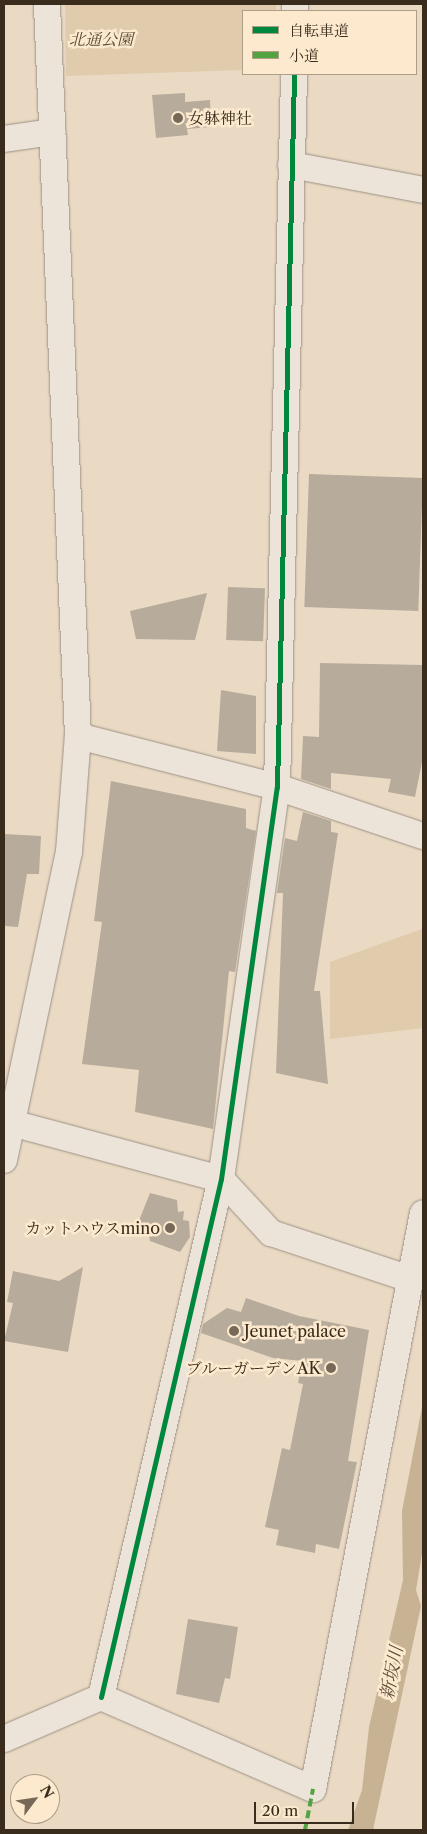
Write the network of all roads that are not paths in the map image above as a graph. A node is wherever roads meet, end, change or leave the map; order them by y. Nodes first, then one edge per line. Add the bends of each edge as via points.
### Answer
1 (47, 4) edge
2 (294, 75) edge
3 (52, 132) junction
4 (4, 139) edge
5 (292, 165) junction
6 (423, 190) edge
7 (78, 736) junction
8 (277, 787) junction
9 (423, 836) edge
10 (8, 1122) edge
11 (4, 1160) edge
12 (221, 1179) junction
13 (423, 1213) edge
14 (410, 1279) junction
15 (101, 1697) junction
16 (4, 1740) edge

1 - 3 street
2 - 5 street
3 - 4 street
3 - 7 street
5 - 6 street
5 - 8 street
7 - 8 street
7 - 10 street via 69,852
8 - 9 street
8 - 12 street
10 - 11 street
10 - 12 street
12 - 14 street via 270,1233
12 - 15 street
13 - 14 street
14 - 15 street via 313,1789
15 - 16 street

